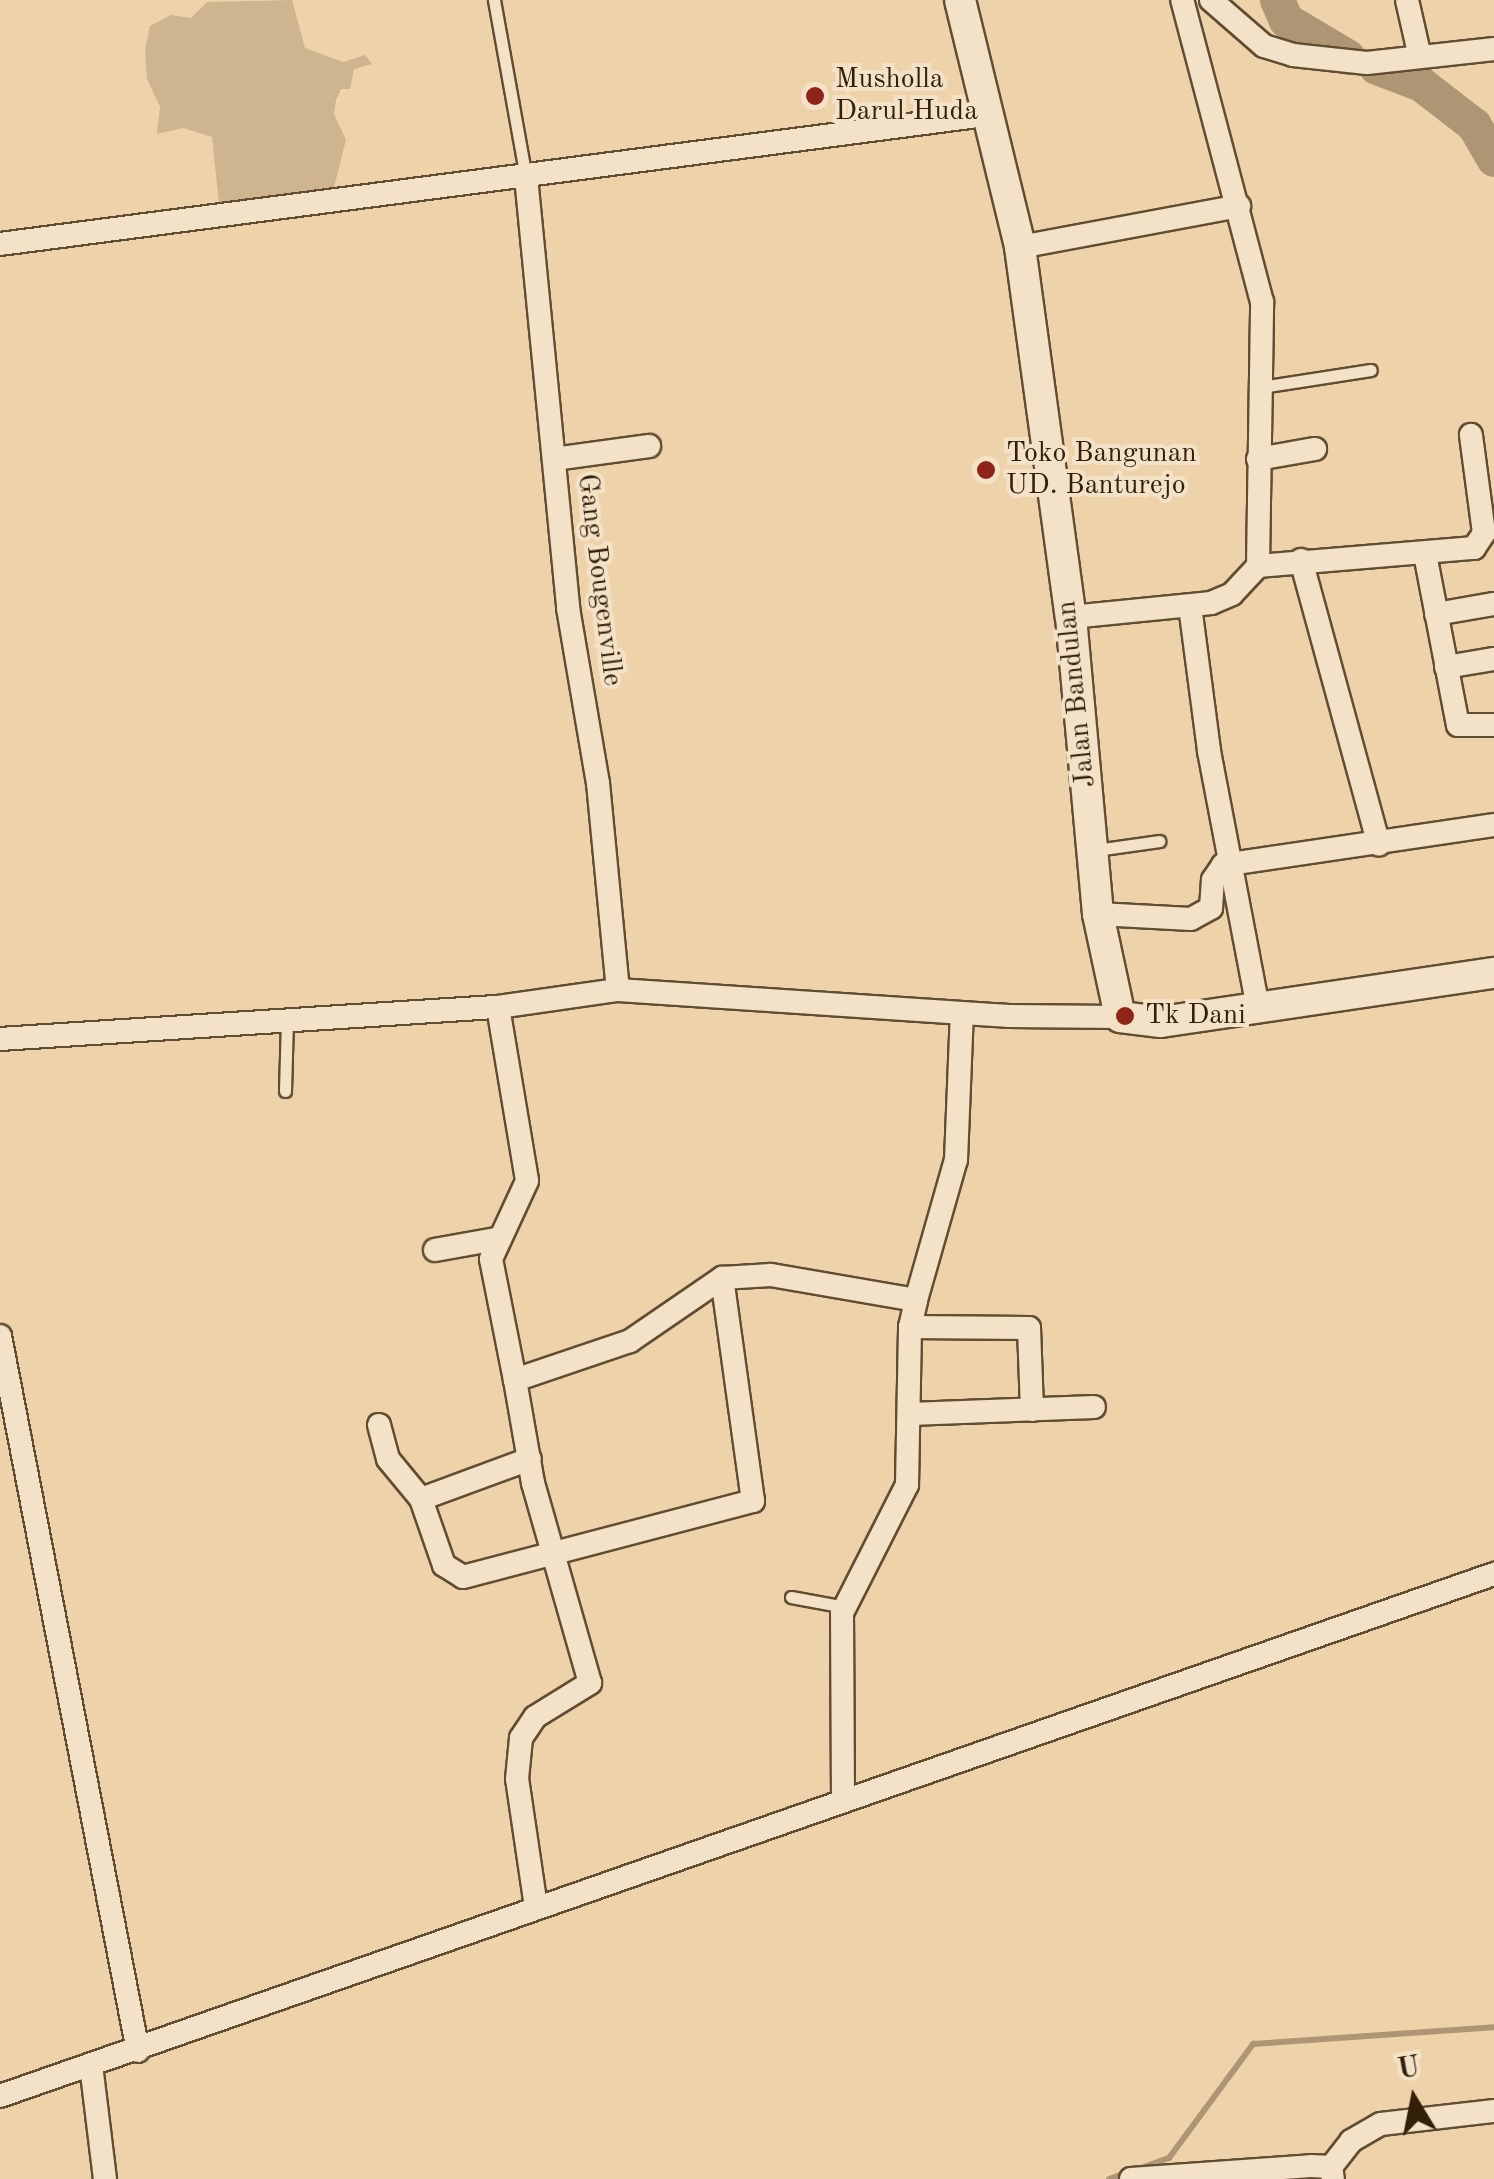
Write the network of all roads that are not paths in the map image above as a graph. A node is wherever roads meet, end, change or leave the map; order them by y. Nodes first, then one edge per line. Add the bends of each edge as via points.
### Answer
1 (494, 0) edge
2 (960, 0) edge
3 (1182, 0) edge
4 (1211, 0) edge
5 (1406, 0) edge
6 (1494, 49) edge
7 (1420, 53) junction
8 (985, 115) junction
9 (526, 177) junction
10 (1239, 206) junction
11 (0, 244) edge
12 (1020, 248) junction
13 (1371, 370) dead end
14 (1261, 387) junction
15 (1471, 435) dead end
16 (650, 446) dead end
17 (1316, 449) dead end
18 (554, 459) junction
19 (1258, 459) junction
20 (1425, 554) junction
21 (1301, 560) junction
22 (1258, 566) junction
23 (1494, 604) edge
24 (1190, 606) junction
25 (1436, 614) junction
26 (1070, 617) junction
27 (1494, 659) edge
28 (1446, 667) junction
29 (1494, 725) edge
30 (1494, 824) edge
31 (1159, 840) dead end
32 (1379, 844) junction
33 (1092, 850) junction
34 (1230, 864) junction
35 (1098, 914) junction
36 (1494, 972) edge
37 (618, 990) junction
38 (498, 1007) junction
39 (1258, 1008) junction
40 (962, 1013) junction
41 (1120, 1017) junction
42 (287, 1020) junction
43 (0, 1038) edge
44 (286, 1090) dead end
45 (496, 1238) junction
46 (434, 1250) dead end
47 (722, 1278) junction
48 (916, 1300) junction
49 (910, 1327) junction
50 (0, 1336) edge
51 (515, 1380) junction
52 (1094, 1408) dead end
53 (1032, 1410) junction
54 (910, 1414) junction
55 (378, 1425) dead end
56 (530, 1458) junction
57 (421, 1499) junction
58 (553, 1552) junction
59 (1494, 1574) edge
60 (791, 1597) dead end
61 (845, 1607) junction
62 (844, 1801) junction
63 (536, 1907) junction
64 (138, 2050) junction
65 (92, 2065) junction
66 (0, 2096) edge
67 (1494, 2111) edge
68 (1332, 2173) edge
69 (106, 2179) edge
70 (1131, 2179) edge

1 - 9 lane
2 - 8 street, Jalan Bandulan
3 - 10 street
4 - 7 street via 1264,46 1293,55 1366,63
5 - 7 street
6 - 7 street
8 - 9 street
8 - 12 street, Jalan Bandulan
9 - 11 street
9 - 18 street, Gang Bougenville
10 - 12 street
10 - 14 street via 1262,302
12 - 26 street, Jalan Bandulan
13 - 14 lane
14 - 19 street
15 - 20 street via 1484,534 1474,548
16 - 18 street
17 - 19 street
18 - 37 street, Gang Bougenville via 568,608 598,782
19 - 22 street
20 - 21 street
20 - 25 street
21 - 22 street
21 - 32 street
22 - 24 street via 1232,594
23 - 25 street
24 - 26 street
24 - 34 street
25 - 28 street
26 - 33 street, Jalan Bandulan
27 - 28 street
28 - 29 street via 1458,725
30 - 32 street
31 - 33 lane
32 - 34 street
33 - 35 street, Jalan Bandulan
34 - 35 street via 1217,871 1205,914
34 - 39 street
35 - 41 street, Jalan Bandulan
36 - 39 street
37 - 38 street
37 - 40 street
38 - 42 street
38 - 45 street via 527,1181
39 - 41 street via 1161,1022
40 - 41 street
40 - 48 street via 956,1160
42 - 43 street
42 - 44 lane
45 - 46 street
45 - 51 street via 494,1293
47 - 48 street via 772,1275
47 - 51 street via 630,1341
47 - 58 street via 753,1501
48 - 49 street
49 - 53 street via 1030,1328
49 - 54 street
50 - 64 street
51 - 56 street
52 - 53 street
53 - 54 street
54 - 61 street via 907,1486
55 - 57 street via 388,1459
56 - 57 street
56 - 58 street
57 - 58 street via 452,1573 480,1576
58 - 63 street via 590,1683 535,1717 521,1738 517,1779
59 - 62 street
60 - 61 lane
61 - 62 street via 839,1657
62 - 63 street
63 - 64 street
64 - 65 street
65 - 66 street
65 - 69 street
67 - 68 street via 1382,2124 1351,2141
68 - 70 street

